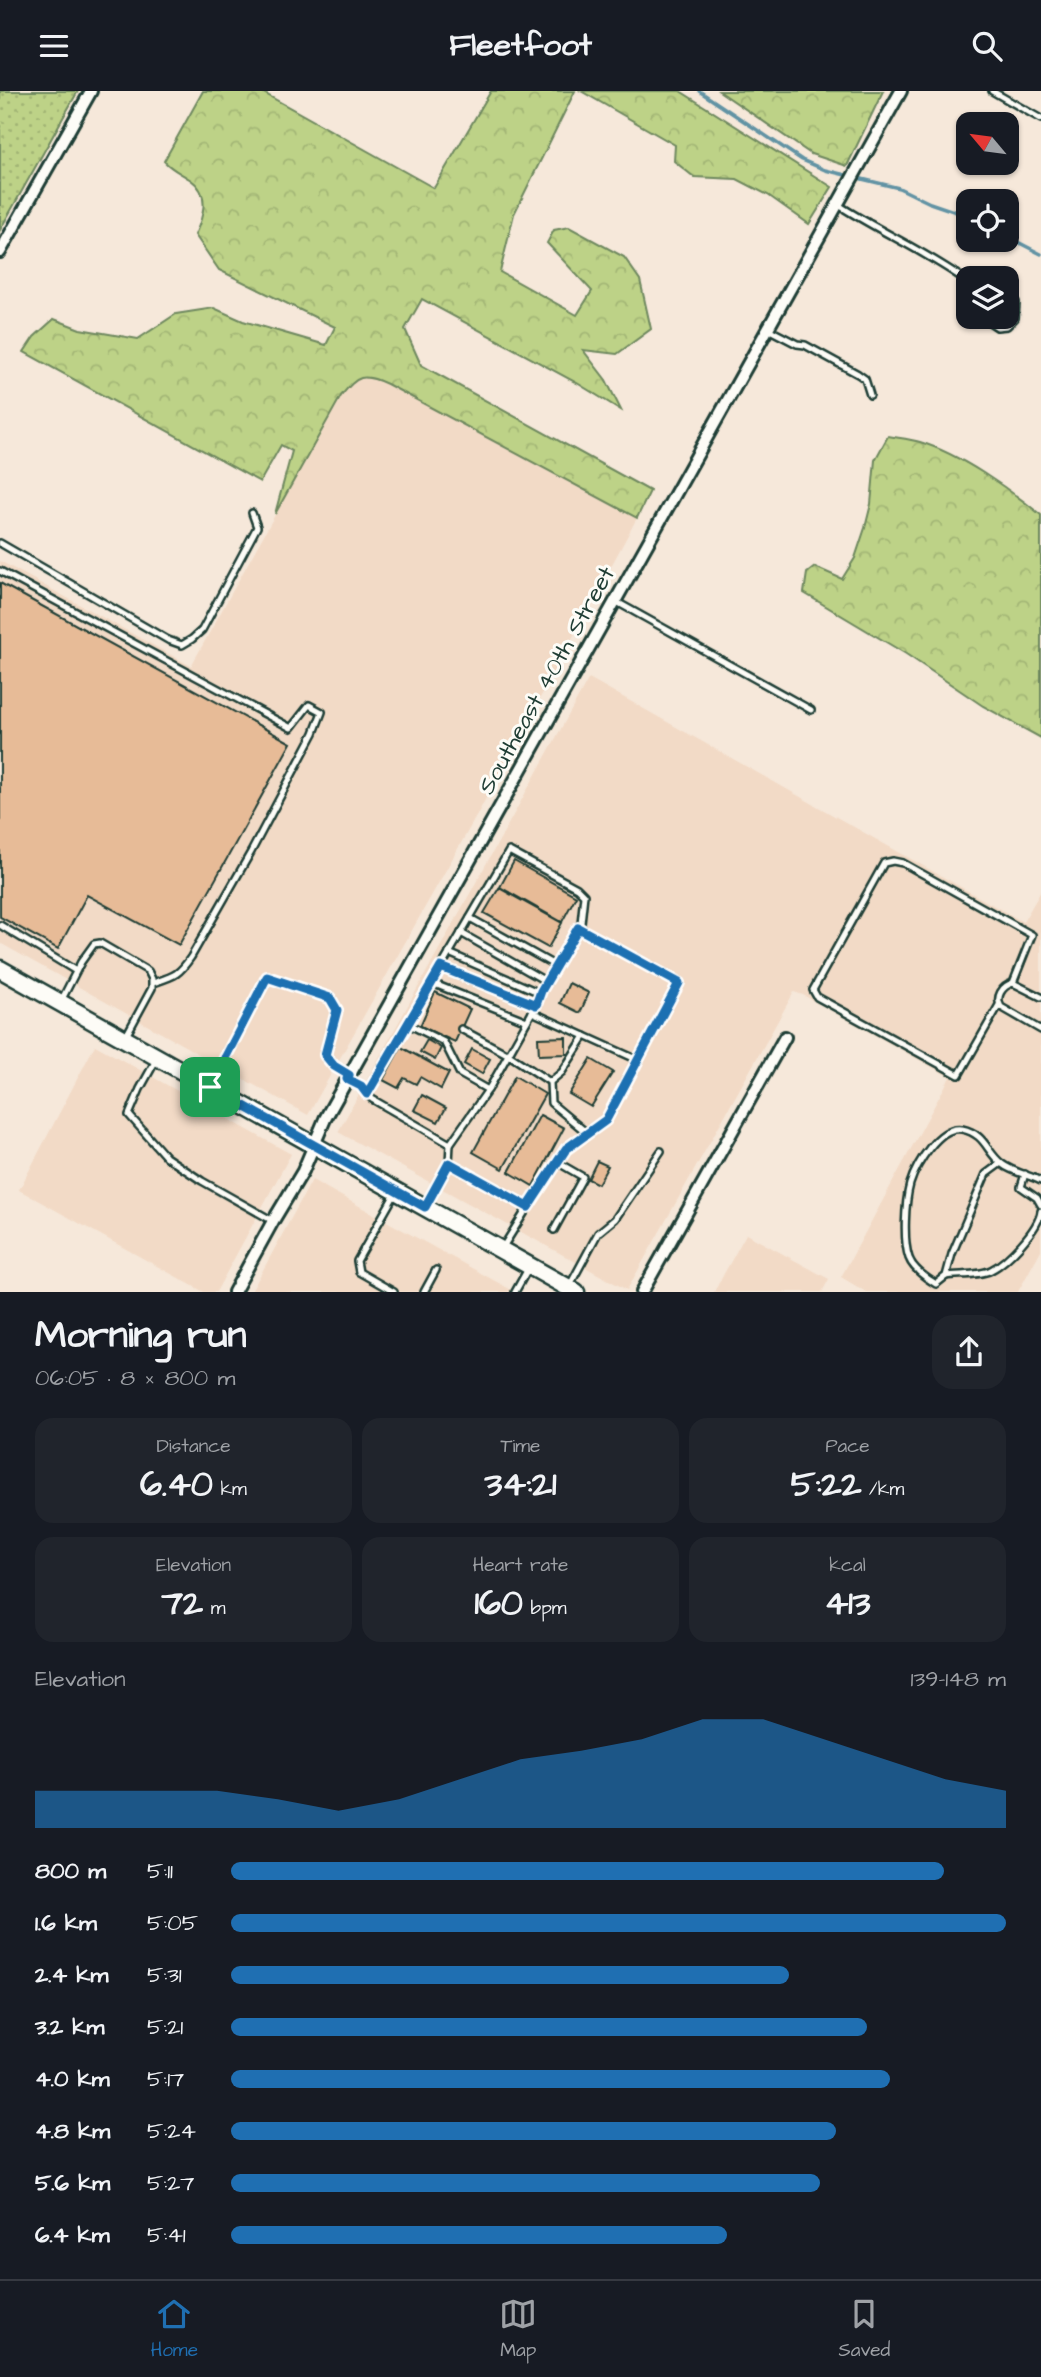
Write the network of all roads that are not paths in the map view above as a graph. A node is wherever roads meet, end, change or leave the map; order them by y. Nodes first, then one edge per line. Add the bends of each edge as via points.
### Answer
1 (91, 91) edge
2 (901, 91) edge
3 (992, 91) edge
4 (1041, 119) edge
5 (837, 204) junction
6 (0, 252) edge
7 (956, 274) edge
8 (767, 329) junction
9 (870, 395) dead end
10 (252, 513) dead end
11 (0, 543) edge
12 (0, 571) edge
13 (615, 601) junction
14 (811, 710) dead end
15 (470, 918) junction
16 (0, 925) edge
17 (578, 928) junction
18 (461, 933) junction
19 (449, 953) junction
20 (556, 966) junction
21 (441, 967) junction
22 (0, 969) edge
23 (76, 971) junction
24 (547, 982) junction
25 (153, 983) junction
26 (432, 983) junction
27 (1013, 983) junction
28 (540, 993) junction
29 (1041, 997) edge
30 (60, 1003) junction
31 (536, 1005) junction
32 (999, 1005) junction
33 (532, 1012) junction
34 (527, 1021) junction
35 (408, 1024) junction
36 (461, 1029) dead end
37 (1041, 1030) edge
38 (585, 1036) junction
39 (785, 1037) dead end
40 (125, 1039) junction
41 (509, 1055) junction
42 (157, 1057) junction
43 (638, 1060) junction
44 (348, 1077) junction
45 (551, 1082) junction
46 (210, 1087) junction
47 (488, 1090) junction
48 (367, 1094) junction
49 (587, 1133) junction
50 (450, 1144) junction
51 (314, 1145) junction
52 (661, 1151) dead end
53 (557, 1162) junction
54 (449, 1163) junction
55 (1001, 1163) junction
56 (1025, 1174) junction
57 (1041, 1181) edge
58 (396, 1191) junction
59 (1041, 1205) edge
60 (425, 1207) junction
61 (528, 1207) junction
62 (1041, 1212) edge
63 (273, 1220) junction
64 (554, 1230) dead end
65 (502, 1250) junction
66 (530, 1266) junction
67 (436, 1270) dead end
68 (946, 1276) junction
69 (572, 1290) edge
70 (234, 1292) edge
71 (394, 1292) edge
72 (424, 1292) edge
73 (515, 1292) edge
74 (642, 1292) edge

1 - 6 street
2 - 5 street, Southeast 40th Street
3 - 4 lane
5 - 7 lane
5 - 8 street, Southeast 40th Street
8 - 9 lane via 858,374 865,379
8 - 13 street, Southeast 40th Street
10 - 11 lane via 257,527 202,630 182,645
12 - 25 lane via 290,728 309,705 322,712 191,957 173,978
13 - 14 lane
13 - 44 street, Southeast 40th Street
15 - 17 lane via 509,851 584,895
15 - 18 lane
15 - 20 lane
16 - 23 lane
17 - 20 lane
17 - 43 lane via 679,983
18 - 19 lane
18 - 24 lane
19 - 21 lane
19 - 28 lane
20 - 24 lane
21 - 26 lane
21 - 31 lane
22 - 30 main road
23 - 25 lane via 94,944 100,943 148,971
23 - 30 lane
24 - 28 lane
25 - 40 lane
26 - 34 lane
26 - 35 lane
27 - 29 lane
27 - 32 lane via 1000,992
27 - 32 lane via 1032,935 893,861 884,863 813,990 817,997 958,1075
28 - 31 lane
30 - 40 main road
31 - 33 lane
32 - 37 lane
33 - 34 lane
33 - 38 lane
34 - 41 lane
35 - 47 lane via 444,1042 460,1074
35 - 48 lane
36 - 41 lane
38 - 43 lane
38 - 45 lane
39 - 74 street
40 - 42 main road
41 - 45 lane
41 - 47 lane
42 - 46 main road
42 - 63 lane via 130,1115 166,1157
43 - 49 lane via 606,1120
44 - 46 lane via 325,1055 337,1010 330,998 267,977
44 - 48 lane
44 - 51 street, Southeast 40th Street
45 - 49 lane via 551,1103
46 - 51 main road
47 - 50 lane
48 - 50 lane
49 - 53 lane
50 - 54 lane
51 - 58 main road
51 - 63 street, Southeast 40th Street
52 - 69 lane via 615,1219 598,1233
53 - 61 lane
53 - 64 lane via 583,1177
54 - 60 lane
54 - 61 lane
55 - 56 lane
55 - 68 lane via 986,1174
55 - 68 lane via 980,1136 953,1129 930,1146 910,1184 904,1238 909,1261 936,1284
56 - 57 lane
56 - 59 lane via 1021,1187
58 - 60 main road
58 - 71 lane via 357,1261 359,1272
60 - 65 main road
61 - 65 lane
62 - 68 lane via 1033,1232 990,1271
63 - 70 street, Southeast 40th Street
65 - 66 main road
66 - 69 main road
66 - 73 lane
67 - 72 lane

